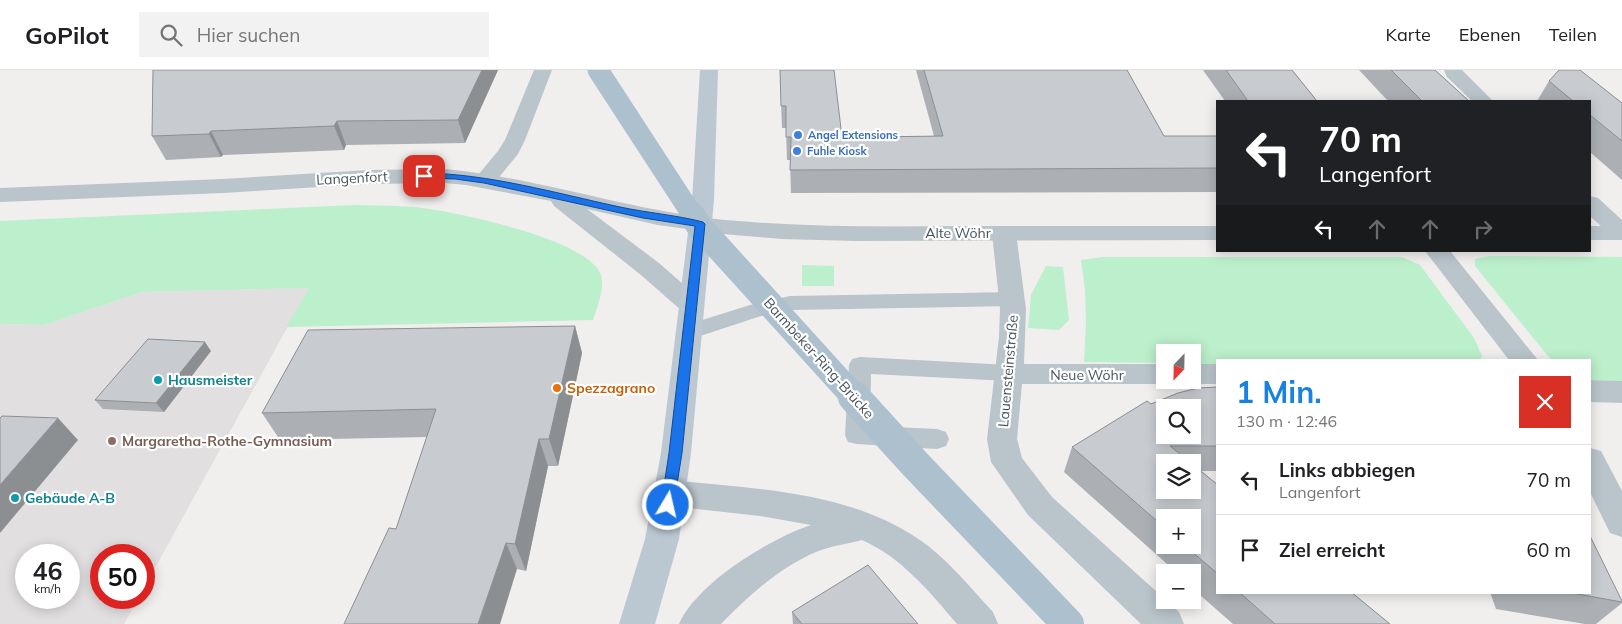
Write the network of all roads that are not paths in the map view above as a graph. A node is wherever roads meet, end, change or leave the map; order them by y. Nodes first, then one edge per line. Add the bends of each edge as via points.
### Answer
1 (543, 70) edge
2 (598, 70) edge
3 (709, 70) edge
4 (1453, 70) edge
5 (1482, 100) edge
6 (484, 180) junction
7 (0, 195) edge
8 (555, 195) junction
9 (1591, 204) edge
10 (700, 224) junction
11 (1004, 233) junction
12 (1216, 233) edge
13 (1591, 233) edge
14 (1622, 233) edge
15 (1437, 252) edge
16 (1013, 299) junction
17 (689, 319) junction
18 (1523, 359) edge
19 (1009, 373) junction
20 (1156, 374) edge
21 (1201, 374) edge
22 (1216, 374) edge
23 (1591, 391) edge
24 (1622, 392) edge
25 (937, 439) dead end
26 (1591, 462) edge
27 (670, 493) junction
28 (1622, 523) edge
29 (865, 526) junction
30 (637, 624) edge
31 (697, 624) edge
32 (980, 624) edge
33 (1068, 624) edge
34 (1166, 624) edge

1 - 6 street via 515,140
2 - 33 main road, Barmbeker-Ring-Brücke, bridge via 700,226 915,464
3 - 10 main road
4 - 5 street
6 - 7 street, Langenfort via 450,176 369,177
6 - 8 street, Langenfort
8 - 10 street, Langenfort
8 - 17 street via 650,269
9 - 14 street
10 - 11 street, Alte Wöhr via 782,232
10 - 17 main road
11 - 12 street, Alte Wöhr
11 - 16 street, Lauensteinstraße
13 - 14 street
15 - 18 street
16 - 17 lane via 790,303
16 - 19 street, Lauensteinstraße
17 - 27 main road
19 - 20 street, Neue Wöhr
19 - 25 lane via 860,365 857,435
19 - 34 street, Lauensteinstraße via 1002,439 1007,462 1040,506
21 - 22 street
23 - 24 street
26 - 28 street
27 - 29 street via 828,515
27 - 30 main road via 662,539
29 - 31 street via 810,539 764,563 728,592
29 - 32 street via 904,548 937,575

